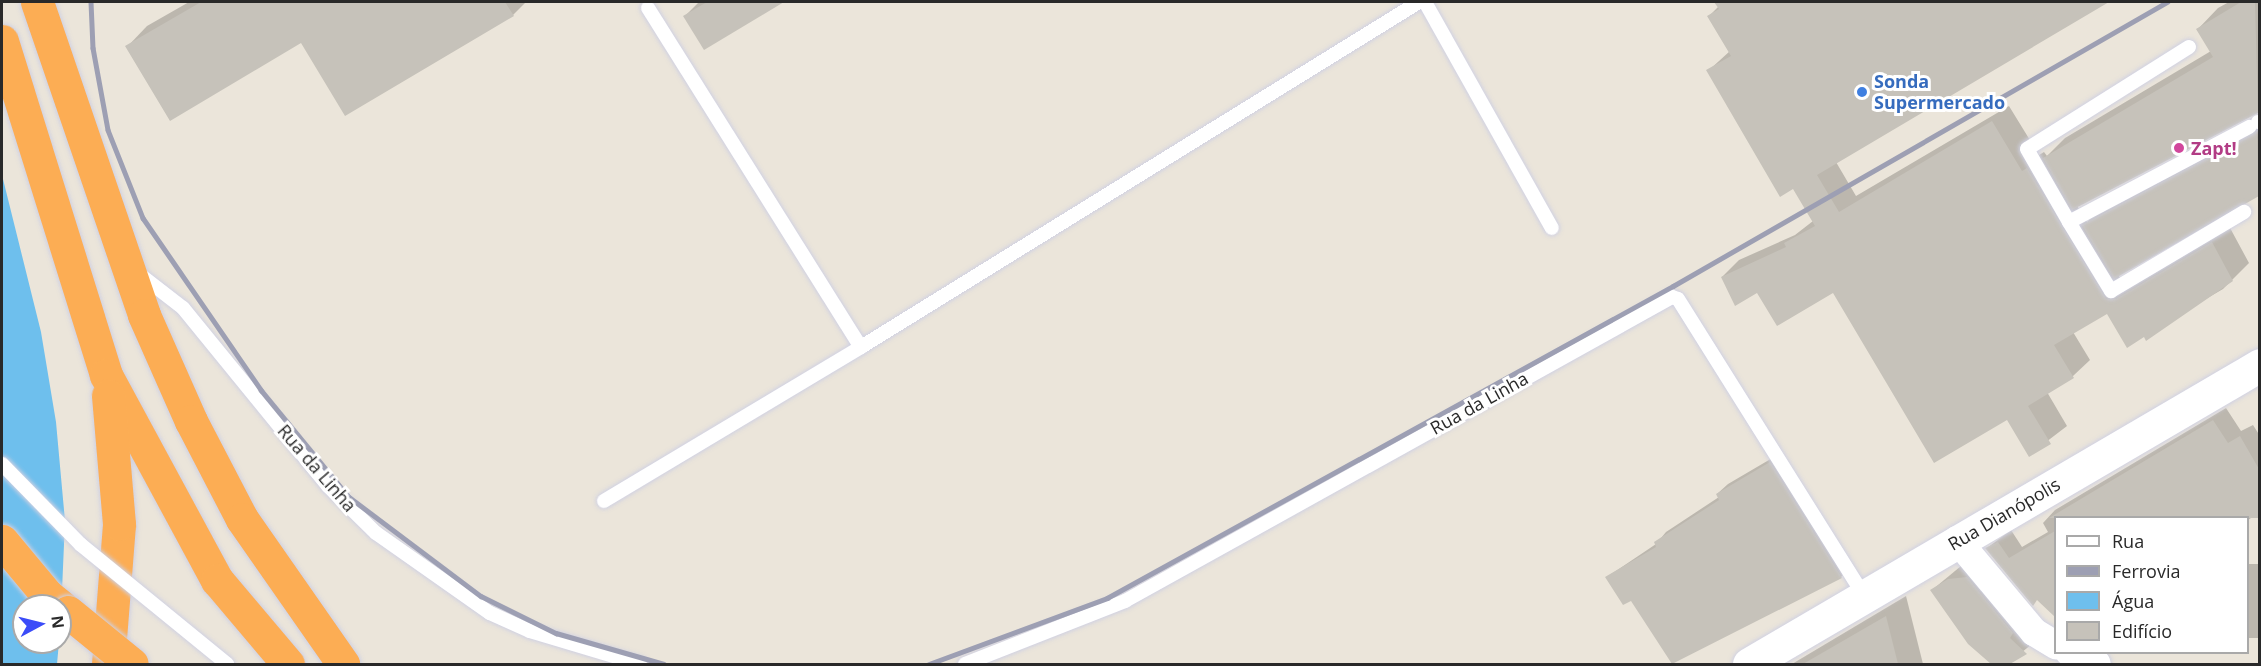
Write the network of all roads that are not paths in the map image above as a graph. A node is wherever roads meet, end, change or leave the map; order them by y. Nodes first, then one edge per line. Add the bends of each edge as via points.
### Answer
1 (37, 2) edge
2 (1419, 2) edge
3 (1425, 2) edge
4 (648, 8) dead end
5 (2, 41) edge
6 (2189, 47) dead end
7 (2256, 124) edge
8 (2244, 212) dead end
9 (2069, 222) junction
10 (1551, 228) dead end
11 (127, 266) junction
12 (861, 347) junction
13 (2259, 365) edge
14 (106, 375) junction
15 (2, 464) edge
16 (604, 501) dead end
17 (1957, 540) junction
18 (2, 541) edge
19 (1864, 596) junction
20 (2054, 644) edge
21 (2073, 654) edge
22 (108, 664) edge
23 (132, 664) edge
24 (227, 664) edge
25 (288, 664) edge
26 (343, 664) edge
27 (640, 664) edge
28 (965, 664) edge
29 (1749, 664) edge
30 (2097, 664) edge

1 - 11 highway
2 - 12 lane
3 - 10 lane
4 - 12 lane
5 - 14 highway
6 - 9 lane via 2027,149
7 - 9 lane
8 - 9 lane via 2111,291
11 - 26 highway via 191,421 242,519
11 - 27 lane, Rua da Linha via 183,308 328,486 376,532 490,613 530,631
12 - 16 lane
13 - 17 street, Rua Dianópolis
14 - 22 highway via 119,524
14 - 25 highway via 217,580
15 - 24 lane, bridge via 80,544
17 - 19 street, Rua Dianópolis
17 - 20 street via 2034,632
18 - 23 highway, bridge via 47,595
19 - 28 lane, Rua da Linha via 1678,299 1672,297 1125,601
19 - 29 street, Rua Dianópolis
21 - 30 street

